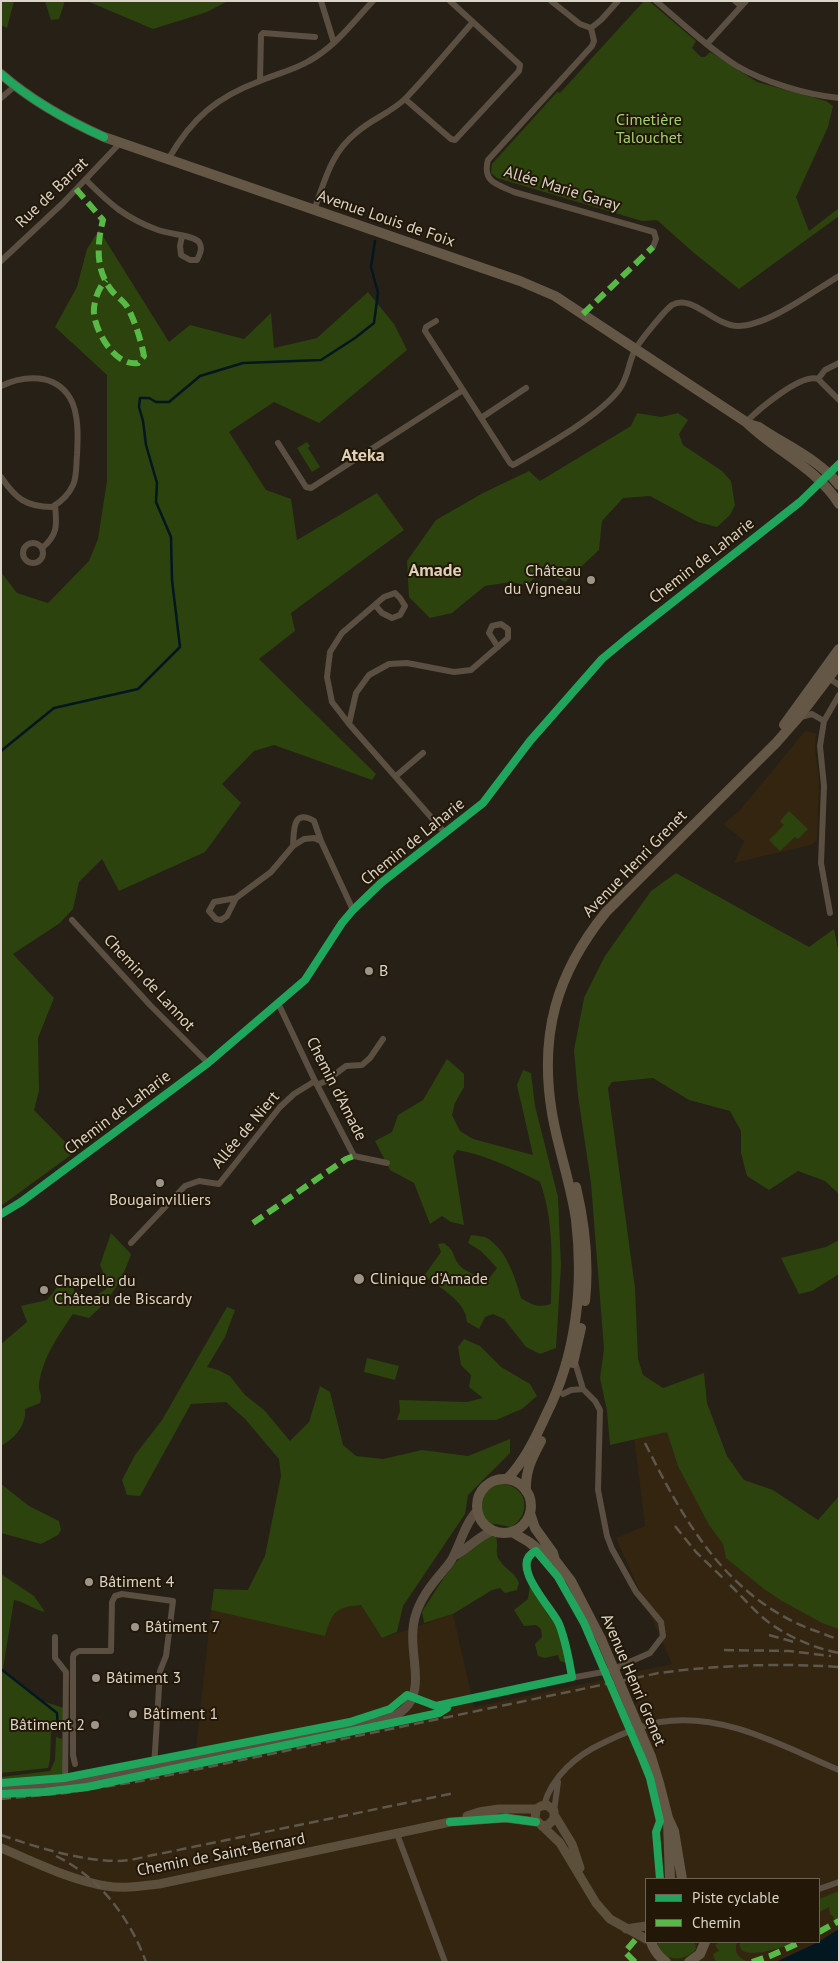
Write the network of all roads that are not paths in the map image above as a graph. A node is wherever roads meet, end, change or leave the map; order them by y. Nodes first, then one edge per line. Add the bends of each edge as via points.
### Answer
1 (321, 1) edge
2 (373, 1) edge
3 (450, 1) edge
4 (551, 1) edge
5 (618, 1) edge
6 (656, 1) edge
7 (735, 1) edge
8 (744, 4) edge
9 (473, 22) junction
10 (591, 28) junction
11 (315, 37) dead end
12 (334, 43) junction
13 (707, 44) junction
14 (1, 74) edge
15 (260, 80) junction
16 (15, 86) junction
17 (1, 98) edge
18 (839, 98) edge
19 (405, 99) junction
20 (120, 143) junction
21 (169, 158) junction
22 (86, 180) junction
23 (314, 210) junction
24 (182, 236) dead end
25 (653, 247) dead end
26 (1, 261) edge
27 (839, 276) edge
28 (436, 321) dead end
29 (634, 350) junction
30 (839, 363) edge
31 (818, 379) junction
32 (1, 386) edge
33 (526, 388) dead end
34 (463, 390) junction
35 (839, 400) edge
36 (481, 418) junction
37 (746, 422) junction
38 (278, 443) dead end
39 (839, 464) edge
40 (1, 477) edge
41 (825, 478) junction
42 (839, 485) edge
43 (839, 504) edge
44 (55, 505) junction
45 (42, 548) dead end
46 (375, 606) junction
47 (498, 647) dead end
48 (839, 649) edge
49 (839, 664) edge
50 (826, 676) junction
51 (839, 685) edge
52 (839, 695) edge
53 (798, 718) junction
54 (824, 721) junction
55 (349, 724) junction
56 (423, 753) dead end
57 (760, 758) junction
58 (396, 776) junction
59 (445, 832) junction
60 (321, 840) junction
61 (293, 846) junction
62 (236, 898) dead end
63 (353, 910) junction
64 (830, 913) dead end
65 (72, 920) dead end
66 (279, 1005) junction
67 (383, 1039) dead end
68 (208, 1063) junction
69 (316, 1083) junction
70 (551, 1096) junction
71 (387, 1163) dead end
72 (1, 1214) edge
73 (131, 1243) dead end
74 (574, 1359) junction
75 (583, 1388) junction
76 (563, 1394) junction
77 (507, 1479) junction
78 (526, 1491) junction
79 (477, 1511) junction
80 (530, 1512) junction
81 (492, 1531) junction
82 (512, 1532) junction
83 (454, 1556) junction
84 (555, 1560) junction
85 (55, 1637) dead end
86 (413, 1696) junction
87 (75, 1764) dead end
88 (154, 1768) junction
89 (839, 1770) edge
90 (560, 1776) junction
91 (65, 1784) junction
92 (1, 1789) edge
93 (540, 1807) junction
94 (554, 1813) junction
95 (668, 1818) junction
96 (450, 1822) junction
97 (539, 1824) junction
98 (397, 1834) junction
99 (1, 1848) edge
100 (670, 1878) edge
101 (682, 1878) edge
102 (584, 1882) junction
103 (839, 1882) edge
104 (820, 1889) edge
105 (645, 1926) edge
106 (626, 1929) junction
107 (645, 1938) edge
108 (651, 1943) edge
109 (705, 1943) edge
110 (700, 1958) edge
111 (445, 1962) edge
112 (666, 1962) edge
113 (689, 1962) edge

1 - 12 street
2 - 12 street
3 - 9 street
4 - 10 street via 580,24
5 - 10 street
6 - 13 street
7 - 8 street
8 - 13 street
9 - 19 street
9 - 19 street via 520,65 519,71 455,140
10 - 25 street, Allée Marie Garay via 592,46 488,160 485,169 489,179 514,192 654,232
11 - 15 street via 263,32
12 - 15 street via 308,62
13 - 18 street via 748,72 800,90
14 - 16 main road, Avenue Louis de Foix
15 - 21 street via 215,103 186,133
16 - 17 street
16 - 20 main road, Avenue Louis de Foix via 54,113
19 - 23 street via 355,133 338,153 329,165
20 - 21 main road, Avenue Louis de Foix
20 - 22 street, Rue de Barrat
21 - 23 main road, Avenue Louis de Foix
22 - 24 street via 120,212 164,233
22 - 26 street, Rue de Barrat
23 - 29 main road, Avenue Louis de Foix via 538,288 555,296
27 - 29 street via 768,319 749,325 736,326 710,317 691,303 677,303
28 - 34 street via 425,331
29 - 36 street via 626,379 618,391 544,447 513,465
29 - 37 main road, Avenue Louis de Foix
30 - 31 street via 825,370
31 - 35 street
31 - 37 street via 811,378 775,396
32 - 44 street via 22,378 45,379 64,390 71,399 78,445 76,472 68,494
33 - 36 street
34 - 36 street
34 - 38 street via 311,488 306,487
37 - 41 main road, Avenue Louis de Foix via 759,427
39 - 41 street, Chemin de Laharie
40 - 44 street via 19,499 40,507
41 - 42 main road, Avenue Louis de Foix
41 - 43 main road, Avenue Louis de Foix
41 - 59 street, Chemin de Laharie via 800,502 602,659 530,741 489,797
44 - 45 street via 57,524 52,540
46 - 46 street via 384,597 395,593 405,606 400,616 392,618
46 - 55 street via 342,634 330,652 327,677 332,702
47 - 55 street via 470,670 454,672 407,663 389,664 369,675 356,692
48 - 50 main road, Avenue Henri Grenet
49 - 50 main road, Avenue Henri Grenet
50 - 51 street
50 - 53 main road, Avenue Henri Grenet
50 - 57 main road, Avenue Henri Grenet
52 - 54 street
53 - 54 street via 809,714
53 - 57 main road, Avenue Henri Grenet
54 - 64 street via 820,746 824,786 821,863
55 - 58 street
56 - 58 street
57 - 70 main road, Avenue Henri Grenet via 606,912 576,952 566,972 552,1019 548,1045
58 - 59 street
59 - 63 street, Chemin de Laharie
60 - 61 street via 304,839
60 - 61 street via 314,821 303,817 294,826
60 - 63 street
61 - 62 street via 271,872
63 - 66 street, Chemin de Laharie via 305,980
65 - 68 street, Chemin de Lannot
66 - 68 street, Chemin de Laharie
66 - 69 street, Chemin d'Amade
67 - 69 street via 362,1065 346,1066 326,1081
68 - 72 street, Chemin de Laharie
69 - 71 street, Chemin d'Amade via 354,1156
69 - 73 street, Allée de Niert via 294,1094 280,1107 219,1184 200,1181 184,1186
70 - 74 main road, Avenue Henri Grenet via 574,1177 585,1238 587,1280
70 - 77 main road, Avenue Henri Grenet via 575,1218 579,1257 578,1306 554,1399 530,1447
74 - 75 street
74 - 76 main road, Avenue Henri Grenet
75 - 76 street
75 - 86 street via 600,1410 598,1490 609,1542 636,1592 661,1622 663,1636 650,1653 618,1668 436,1706
76 - 78 main road, Avenue Henri Grenet via 530,1462
77 - 78 main road
77 - 79 main road via 490,1482 484,1488 477,1502
78 - 80 main road
79 - 81 main road via 482,1523
79 - 83 street
80 - 82 main road via 520,1528
80 - 84 main road, Avenue Henri Grenet via 535,1528
81 - 82 main road
81 - 83 street
82 - 84 main road, Avenue Henri Grenet
83 - 86 street via 424,1596 415,1616 412,1642 416,1681
84 - 95 main road, Avenue Henri Grenet, bridge via 571,1581 601,1639 650,1757
85 - 91 street via 55,1658 66,1672
86 - 88 street via 405,1708 388,1719
87 - 88 street via 73,1657 79,1651 111,1651 112,1602 115,1596 122,1594 173,1601 166,1656 160,1670
88 - 91 street
89 - 90 street via 732,1726 683,1720 660,1722 625,1732 573,1760
90 - 93 street
90 - 94 street
91 - 92 street
93 - 94 main road via 550,1806
93 - 96 main road, Chemin de Saint-Bernard via 479,1812
93 - 97 main road via 534,1816
94 - 97 main road via 551,1824
94 - 102 main road via 572,1844
95 - 100 main road, Avenue Henri Grenet
95 - 101 main road, Avenue Henri Grenet via 674,1831
96 - 97 main road, Chemin de Saint-Bernard via 506,1818
96 - 98 main road, Chemin de Saint-Bernard
97 - 102 main road via 560,1843
98 - 99 main road, Chemin de Saint-Bernard via 135,1887 106,1886 76,1878
98 - 111 street
102 - 106 main road via 610,1919
103 - 104 street
105 - 106 main road
106 - 107 main road
108 - 112 main road
109 - 110 main road
110 - 113 main road

